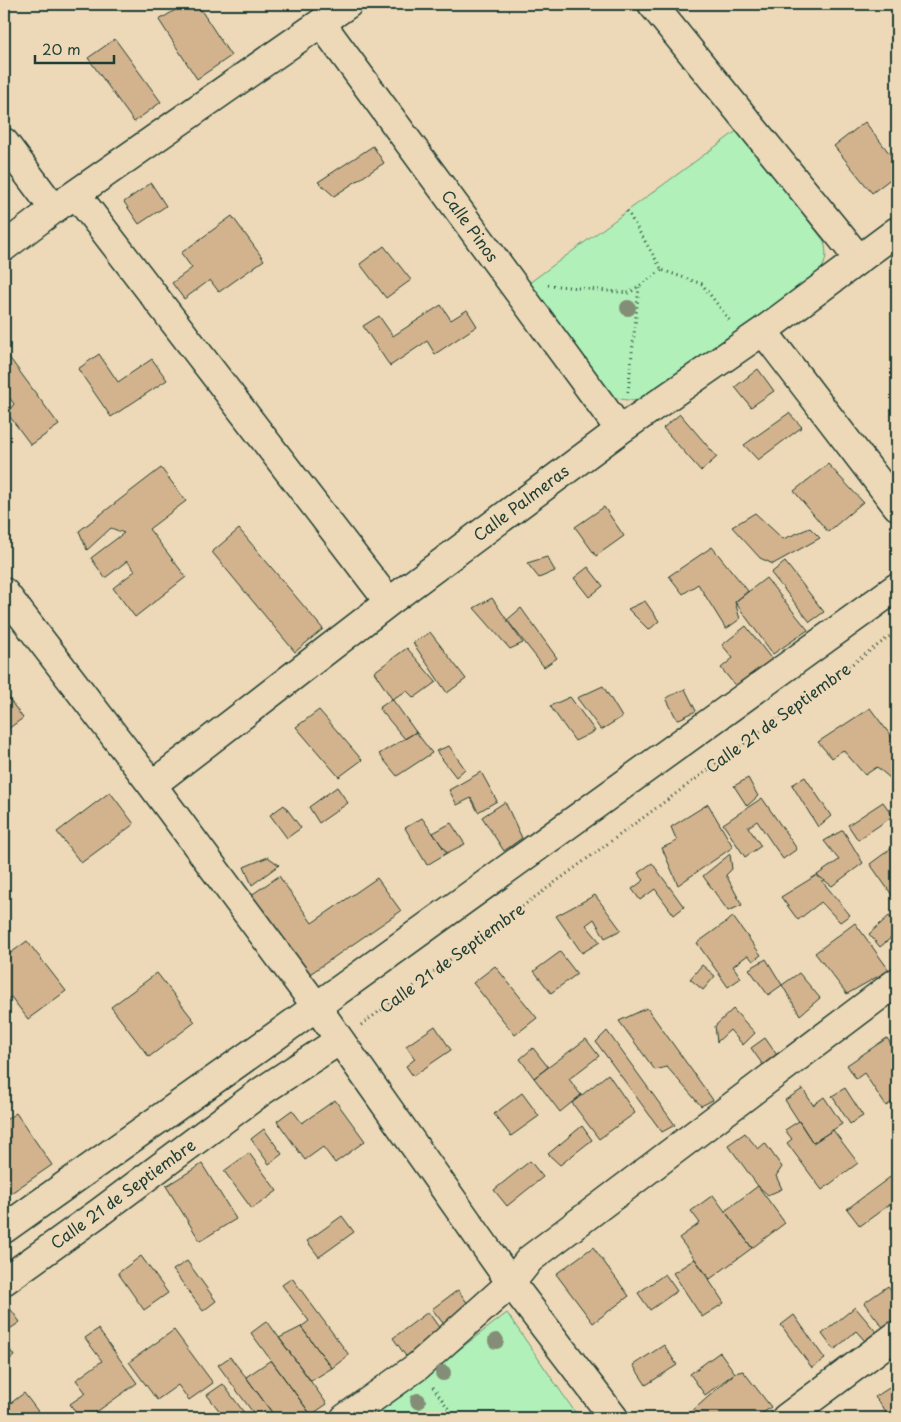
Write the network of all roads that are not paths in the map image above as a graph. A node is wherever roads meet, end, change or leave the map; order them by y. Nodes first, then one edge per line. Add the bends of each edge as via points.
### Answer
1 (348, 4) edge
2 (652, 4) edge
3 (321, 22) junction
4 (4, 142) edge
5 (76, 194) junction
6 (54, 209) junction
7 (897, 230) edge
8 (4, 247) edge
9 (859, 259) junction
10 (763, 331) junction
11 (620, 430) junction
12 (897, 506) edge
13 (897, 588) edge
14 (7, 602) edge
15 (389, 602) junction
16 (152, 785) junction
17 (897, 982) edge
18 (316, 1006) junction
19 (340, 1040) junction
20 (260, 1048) junction
21 (262, 1091) junction
22 (73, 1180) junction
23 (100, 1212) junction
24 (4, 1229) edge
25 (4, 1281) edge
26 (511, 1283) junction
27 (897, 1335) edge
28 (345, 1418) edge
29 (614, 1418) edge
30 (786, 1418) edge

1 - 3 street
2 - 9 street
3 - 5 street
3 - 11 street, Calle Pinos
4 - 6 street
5 - 6 street
5 - 15 street
6 - 8 street
7 - 9 street, Calle Palmeras
9 - 10 street, Calle Palmeras
10 - 11 street, Calle Palmeras
10 - 12 street
11 - 15 street, Calle Palmeras
13 - 18 street
14 - 16 street
15 - 16 street, Calle Palmeras
16 - 18 street
17 - 26 street via 530,1259
18 - 19 street
18 - 20 street
19 - 21 street, Calle 21 de Septiembre
19 - 26 street
20 - 21 street
20 - 22 street
21 - 23 street, Calle 21 de Septiembre
22 - 23 street
22 - 24 street
23 - 25 street, Calle 21 de Septiembre
26 - 28 street via 418,1366
26 - 29 street
27 - 30 street

